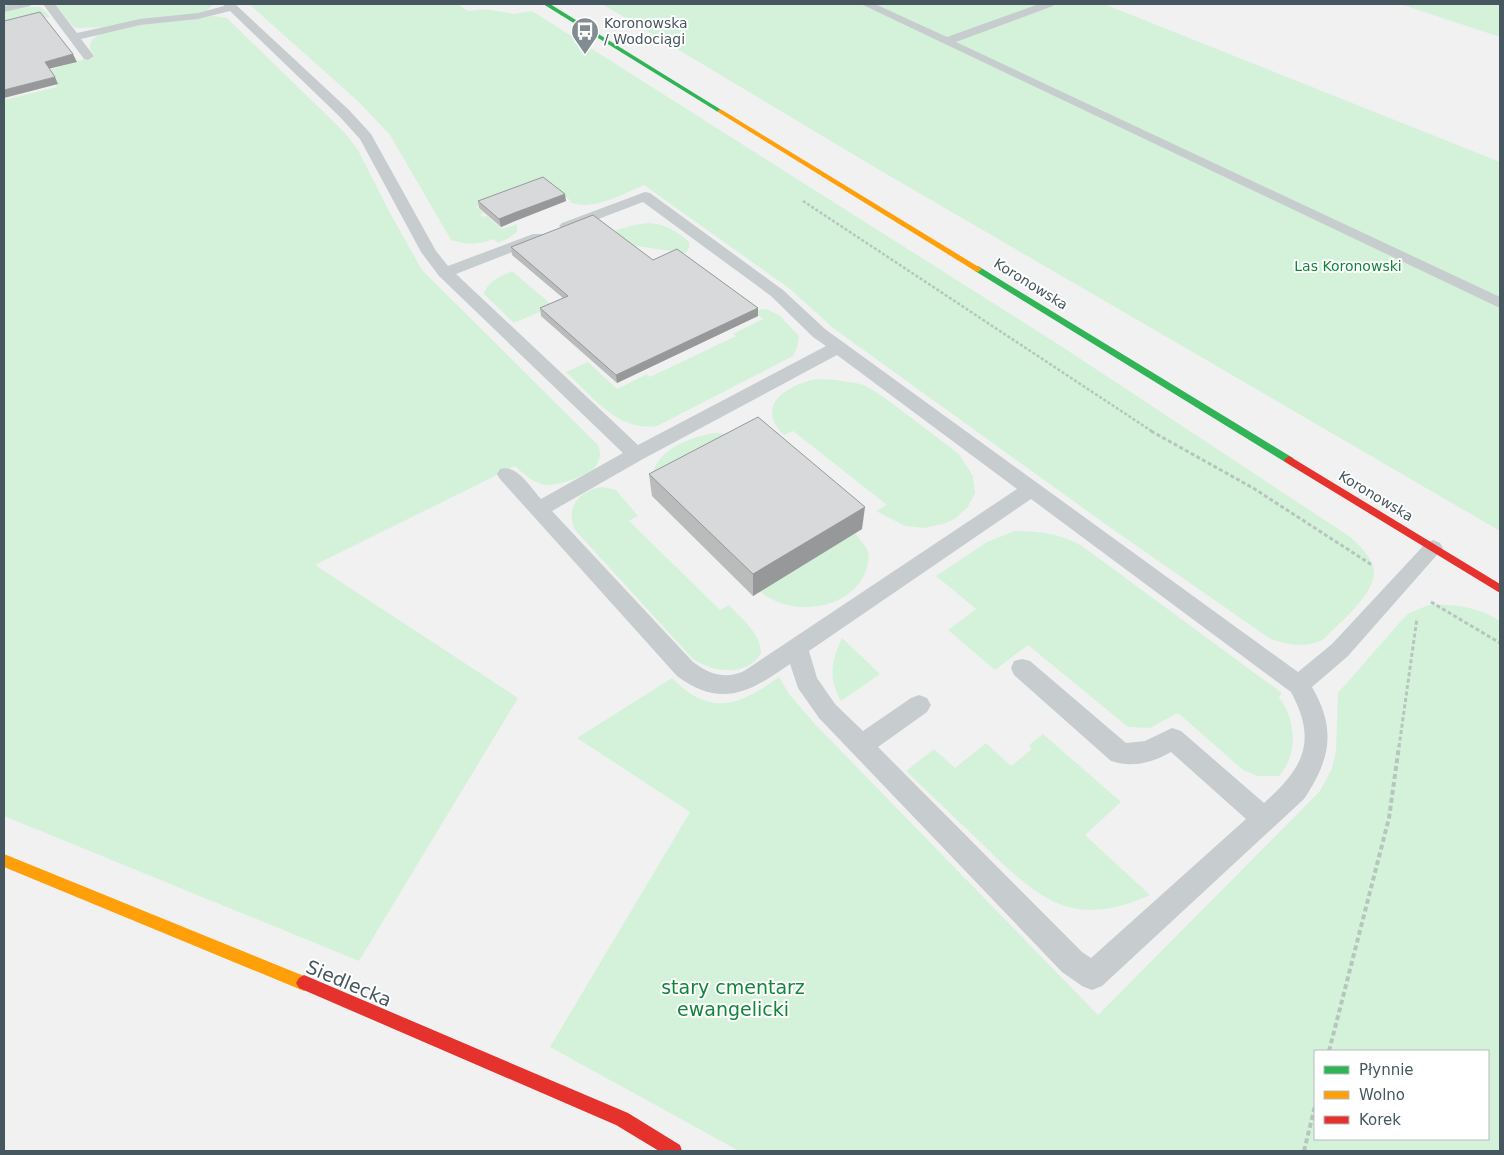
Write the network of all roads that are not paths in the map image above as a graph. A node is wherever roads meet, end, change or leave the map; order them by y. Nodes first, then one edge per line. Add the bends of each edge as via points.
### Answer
1 (26, 4) edge
2 (49, 4) edge
3 (546, 4) edge
4 (867, 4) edge
5 (1049, 4) edge
6 (230, 6) edge
7 (4, 9) edge
8 (74, 37) junction
9 (947, 41) junction
10 (88, 56) dead end
11 (445, 273) junction
12 (1500, 303) edge
13 (838, 347) junction
14 (636, 454) junction
15 (507, 474) dead end
16 (1031, 489) junction
17 (539, 508) junction
18 (1433, 548) junction
19 (1500, 590) edge
20 (797, 648) junction
21 (1022, 668) dead end
22 (1299, 685) junction
23 (919, 705) dead end
24 (861, 746) junction
25 (1264, 819) junction
26 (4, 860) edge
27 (674, 1151) edge

1 - 7 lane
2 - 8 lane
3 - 18 main road, Koronowska
4 - 9 lane
5 - 9 lane
6 - 8 lane via 198,16 140,22
6 - 11 lane via 366,137 429,252
8 - 10 lane
9 - 12 lane
11 - 13 lane via 644,196 777,293
11 - 14 lane
13 - 14 lane
13 - 16 lane
14 - 17 lane
15 - 17 lane
16 - 20 lane
16 - 22 lane
17 - 20 lane via 685,669 701,680 728,686 743,683
18 - 19 main road, Koronowska
18 - 22 lane via 1340,650
20 - 24 lane via 806,681 813,693
21 - 25 lane via 1120,753 1134,756 1149,752 1172,738
22 - 25 lane via 1316,718 1318,734 1312,764 1295,790
23 - 24 lane
24 - 25 lane via 1072,962 1092,976
26 - 27 main road, Siedlecka via 199,939 622,1119

